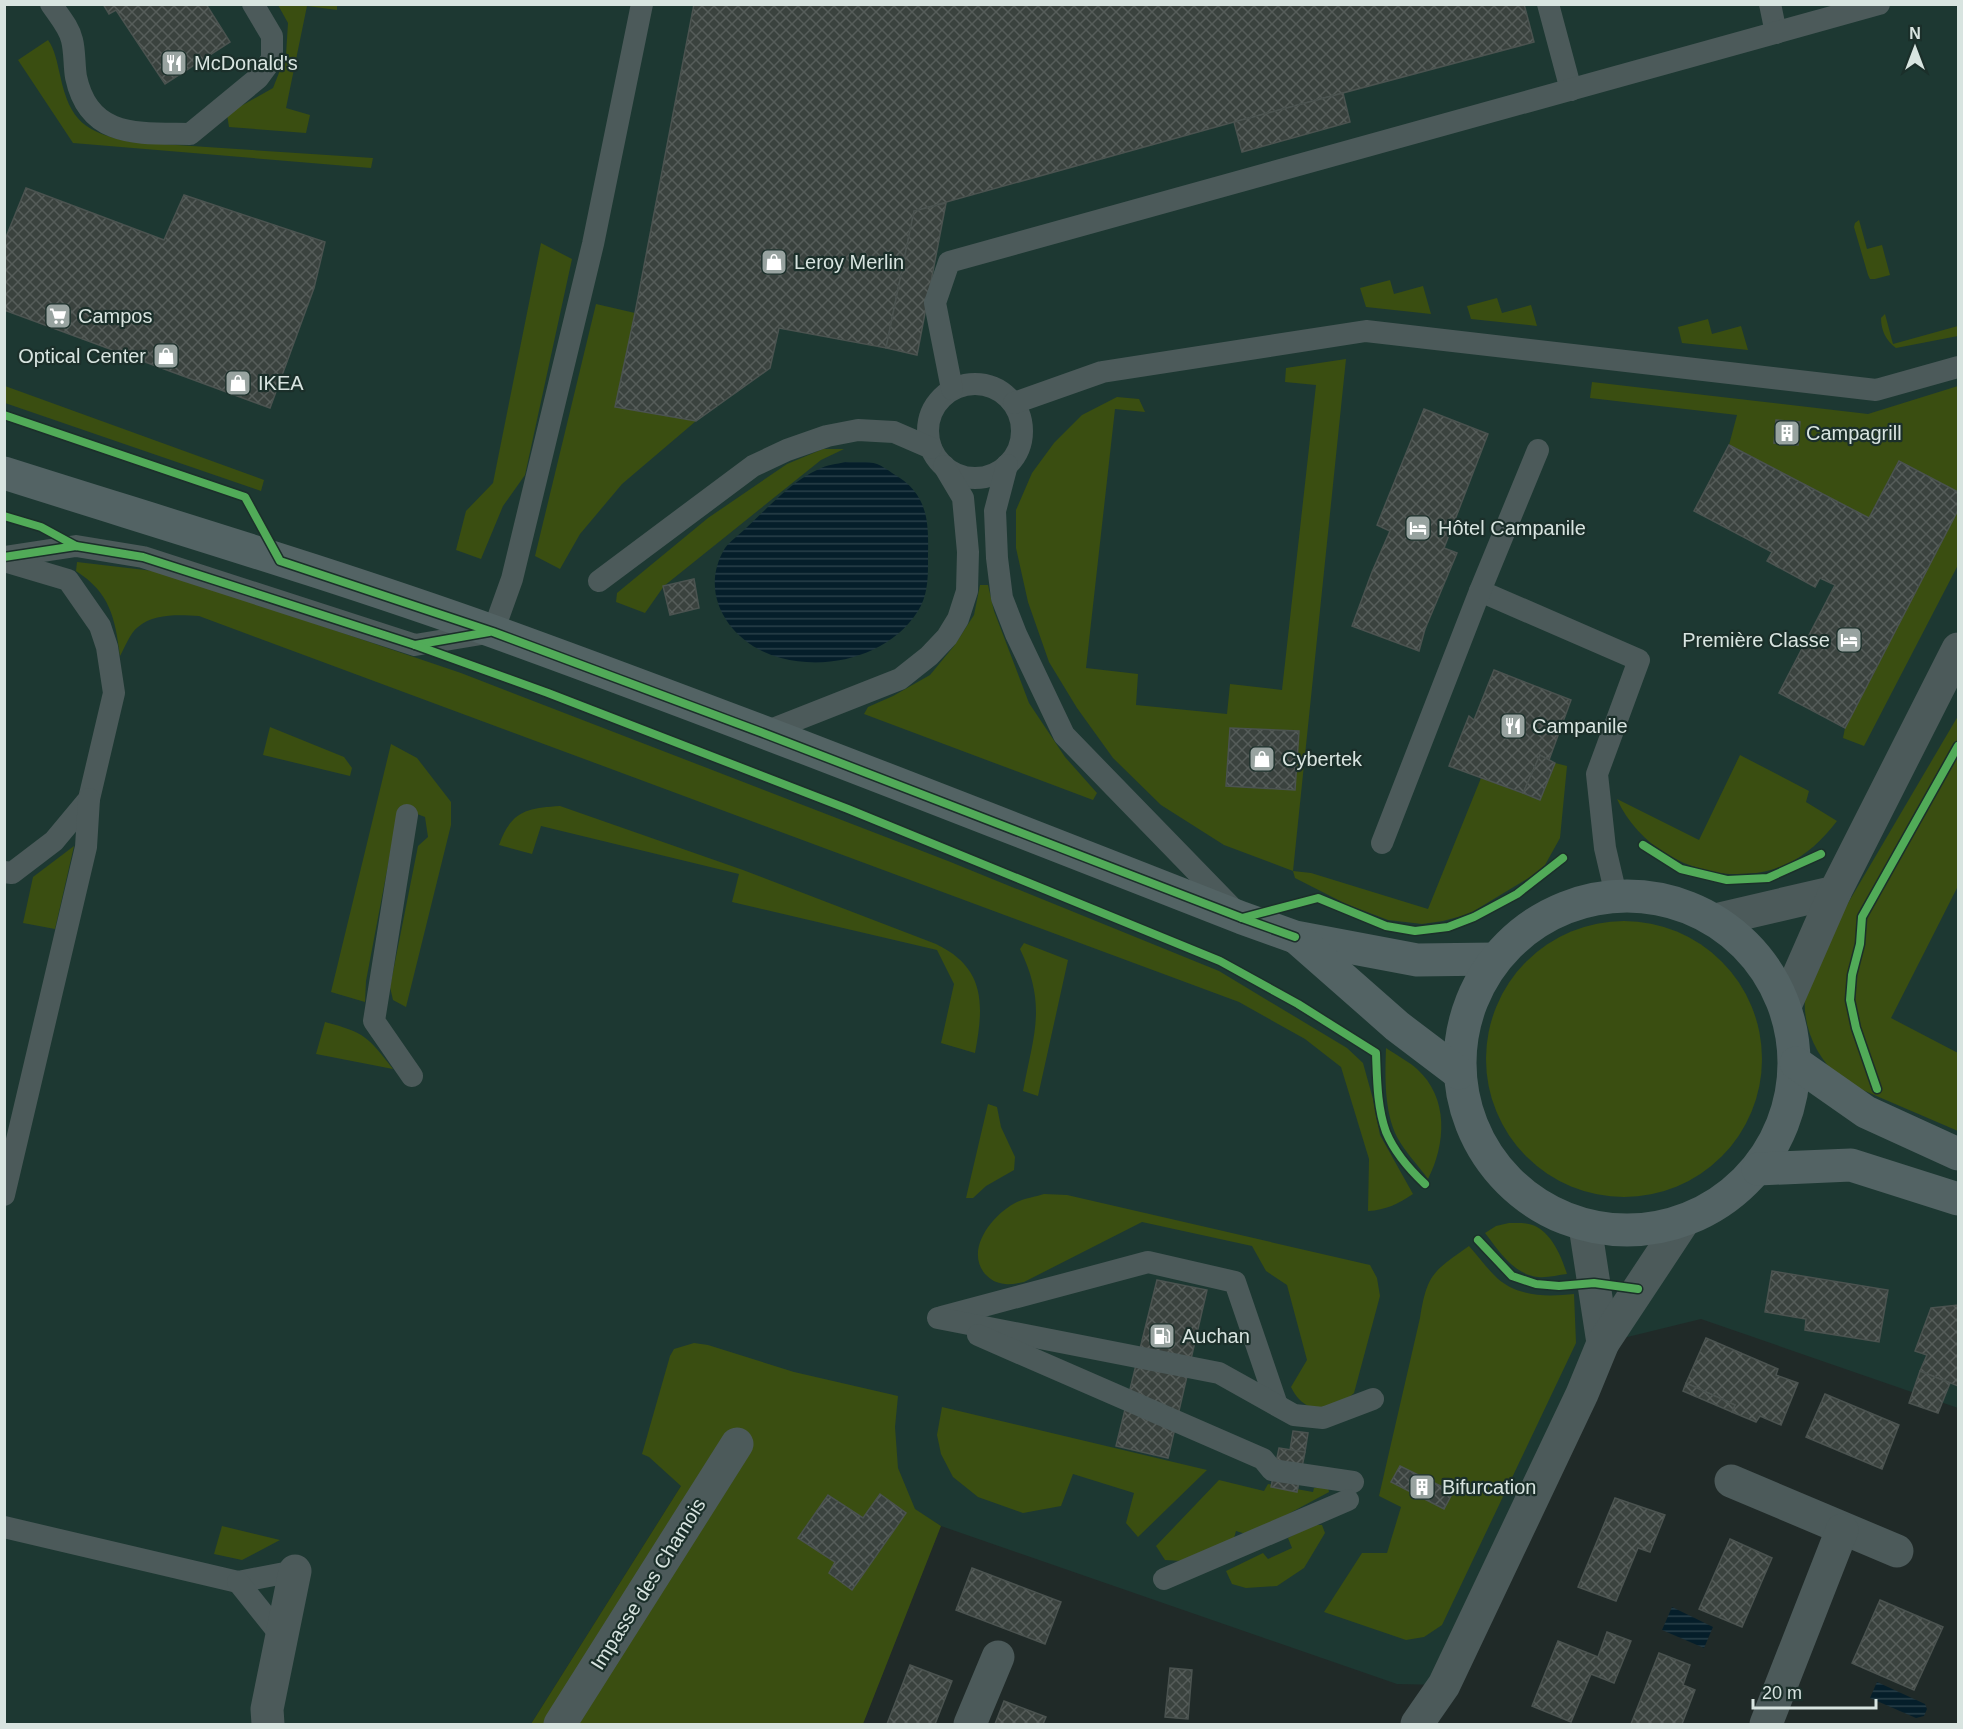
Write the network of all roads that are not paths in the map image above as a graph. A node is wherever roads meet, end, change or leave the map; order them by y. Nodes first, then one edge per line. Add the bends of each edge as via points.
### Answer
1 (51, 4) edge
2 (253, 4) edge
3 (642, 4) edge
4 (1548, 4) edge
5 (1770, 4) edge
6 (1879, 4) edge
7 (1776, 33) junction
8 (1571, 90) junction
9 (1959, 367) edge
10 (952, 389) junction
11 (1014, 403) junction
12 (931, 448) junction
13 (1538, 450) dead end
14 (1007, 465) junction
15 (944, 466) junction
16 (4, 473) edge
17 (4, 559) edge
18 (599, 581) dead end
19 (1480, 591) junction
20 (493, 632) junction
21 (1959, 650) edge
22 (763, 733) junction
23 (89, 799) junction
24 (407, 815) dead end
25 (1382, 843) dead end
26 (4, 872) edge
27 (1835, 892) junction
28 (1616, 895) junction
29 (1242, 918) junction
30 (1715, 920) junction
31 (1295, 937) junction
32 (1495, 959) junction
33 (1786, 1005) junction
34 (1796, 1063) junction
35 (1459, 1073) junction
36 (412, 1076) dead end
37 (1959, 1154) edge
38 (1758, 1169) junction
39 (4, 1195) edge
40 (1959, 1199) edge
41 (1683, 1222) junction
42 (1585, 1226) junction
43 (938, 1318) junction
44 (1602, 1343) junction
45 (1373, 1399) dead end
46 (1277, 1405) junction
47 (737, 1444) dead end
48 (1731, 1481) dead end
49 (4, 1527) edge
50 (1842, 1530) junction
51 (1897, 1551) dead end
52 (295, 1571) joint
53 (1164, 1579) dead end
54 (238, 1582) junction
55 (282, 1638) junction
56 (998, 1657) dead end
57 (269, 1719) edge
58 (560, 1725) edge
59 (970, 1725) edge
60 (1417, 1725) edge
61 (1766, 1725) edge

1 - 2 lane via 72,40 76,77 85,105 108,126 143,133 190,134 258,78 272,59 272,36
3 - 20 lane via 593,244 512,579
4 - 8 lane
5 - 7 lane
6 - 7 lane
7 - 8 lane
8 - 10 lane via 949,262 935,303
9 - 11 lane via 1876,390 1366,331 1102,372
10 - 11 lane via 979,383 1004,393
10 - 12 lane via 937,403 929,421
11 - 14 lane via 1023,429 1016,455
12 - 15 lane
12 - 18 lane via 894,432 858,430 787,450 753,466
13 - 19 lane
14 - 15 lane via 983,477 969,477
14 - 29 lane via 995,512 1002,597 1064,735
15 - 22 lane via 963,498 968,552 967,591 947,637 900,679
16 - 20 main road
17 - 20 lane via 76,546 143,556 415,645
17 - 23 lane via 68,580 100,626 114,693
19 - 25 lane
19 - 28 lane via 1639,660 1597,774 1605,848
20 - 22 main road
21 - 27 street
22 - 29 main road
23 - 26 lane via 54,841 12,873
23 - 39 lane via 86,848
24 - 36 lane via 374,1021
27 - 30 street
27 - 33 street
28 - 30 main road via 1667,900
28 - 32 main road via 1570,905 1529,927
29 - 31 main road
30 - 33 main road via 1757,956
31 - 32 main road via 1416,960
31 - 35 main road via 1397,1026
32 - 35 main road via 1474,994 1461,1032
33 - 34 main road
34 - 37 main road via 1866,1112
34 - 38 main road via 1786,1119
35 - 42 main road via 1472,1128 1492,1164 1521,1193 1551,1213
38 - 40 main road via 1851,1165
38 - 41 main road via 1724,1200
41 - 42 main road via 1634,1230
41 - 44 street
42 - 44 street
43 - 46 lane via 1219,1373
43 - 46 lane via 1148,1262 1236,1282
43 - 53 lane via 1263,1459 1272,1470 1350,1491
44 - 60 street via 1582,1394 1444,1685
45 - 46 lane via 1323,1418 1294,1415
47 - 58 street, Impasse des Chamois
48 - 50 street
49 - 54 lane
50 - 51 street
50 - 61 street
52 - 54 lane
52 - 55 street
54 - 55 lane
55 - 57 street
56 - 59 street

